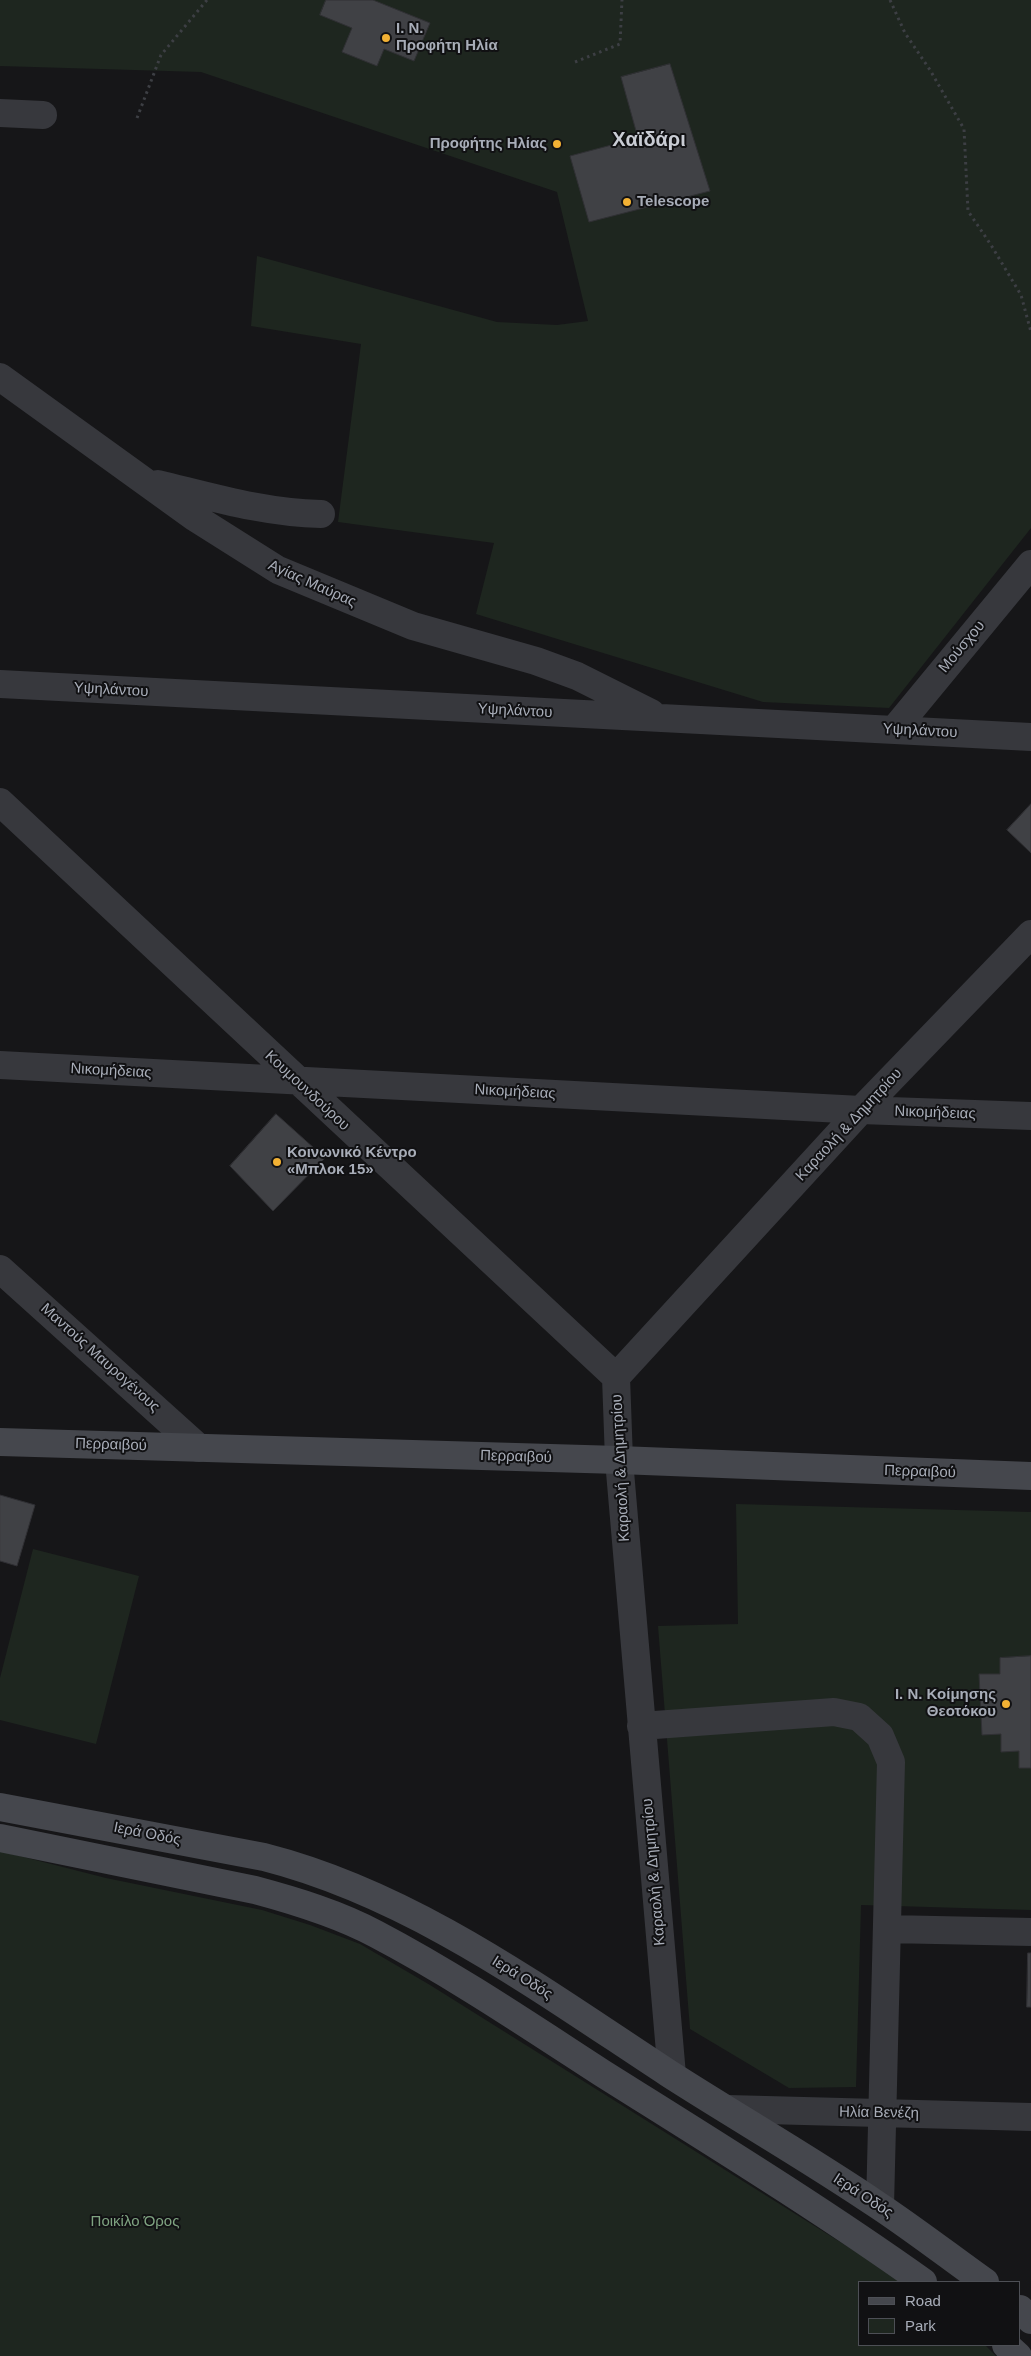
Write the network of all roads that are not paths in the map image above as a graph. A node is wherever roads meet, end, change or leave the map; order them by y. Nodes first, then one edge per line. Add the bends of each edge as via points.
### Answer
1 (0, 113) edge
2 (43, 115) dead end
3 (0, 377) edge
4 (144, 481) junction
5 (321, 514) dead end
6 (1031, 564) edge
7 (0, 684) edge
8 (662, 718) junction
9 (894, 730) junction
10 (1031, 737) edge
11 (0, 802) edge
12 (1031, 934) edge
13 (0, 1065) edge
14 (296, 1080) junction
15 (861, 1110) junction
16 (1031, 1116) edge
17 (0, 1269) edge
18 (616, 1377) junction
19 (0, 1442) edge
20 (199, 1448) junction
21 (618, 1460) junction
22 (1031, 1476) edge
23 (640, 1726) junction
24 (0, 1807) edge
25 (0, 1838) edge
26 (888, 1929) junction
27 (1031, 1932) edge
28 (672, 2075) junction
29 (728, 2109) junction
30 (883, 2113) junction
31 (1031, 2117) edge
32 (880, 2206) junction
33 (922, 2281) edge
34 (985, 2281) edge
35 (1021, 2310) edge
36 (1031, 2320) edge
37 (1007, 2346) edge
38 (1018, 2356) edge

1 - 2 street
3 - 4 street, Αγίας Μαύρας
4 - 5 street via 258,509
4 - 8 street, Αγίας Μαύρας via 194,518 278,570 413,626 577,676
6 - 9 street, Μούσχου
7 - 8 street, Υψηλάντου
8 - 9 street, Υψηλάντου
9 - 10 street, Υψηλάντου
11 - 14 street, Κουμουνδούρου
12 - 15 street, Καραολή & Δημητρίου
13 - 14 street, Νικομήδειας
14 - 15 street, Νικομήδειας
14 - 18 street, Κουμουνδούρου
15 - 16 street, Νικομήδειας
15 - 18 street, Καραολή & Δημητρίου
17 - 20 street, Μαντούς Μαυρογένους
18 - 21 street, Καραολή & Δημητρίου
19 - 20 main road, Περραιβού
20 - 21 main road, Περραιβού
21 - 22 main road, Περραιβού
21 - 23 street, Καραολή & Δημητρίου
23 - 26 street via 834,1712 860,1717 880,1736 891,1762
23 - 28 street, Καραολή & Δημητρίου
24 - 28 main road, Ιερά Οδός via 264,1857 345,1882 463,1942
25 - 33 main road via 221,1882 289,1899 375,1933 458,1981 630,2090
26 - 27 street
26 - 30 street
28 - 29 main road, Ιερά Οδός
29 - 30 street, Ηλία Βενέζη
29 - 32 main road, Ιερά Οδός
30 - 31 street, Ηλία Βενέζη
30 - 32 street
32 - 34 main road, Ιερά Οδός
35 - 36 main road
37 - 38 main road

